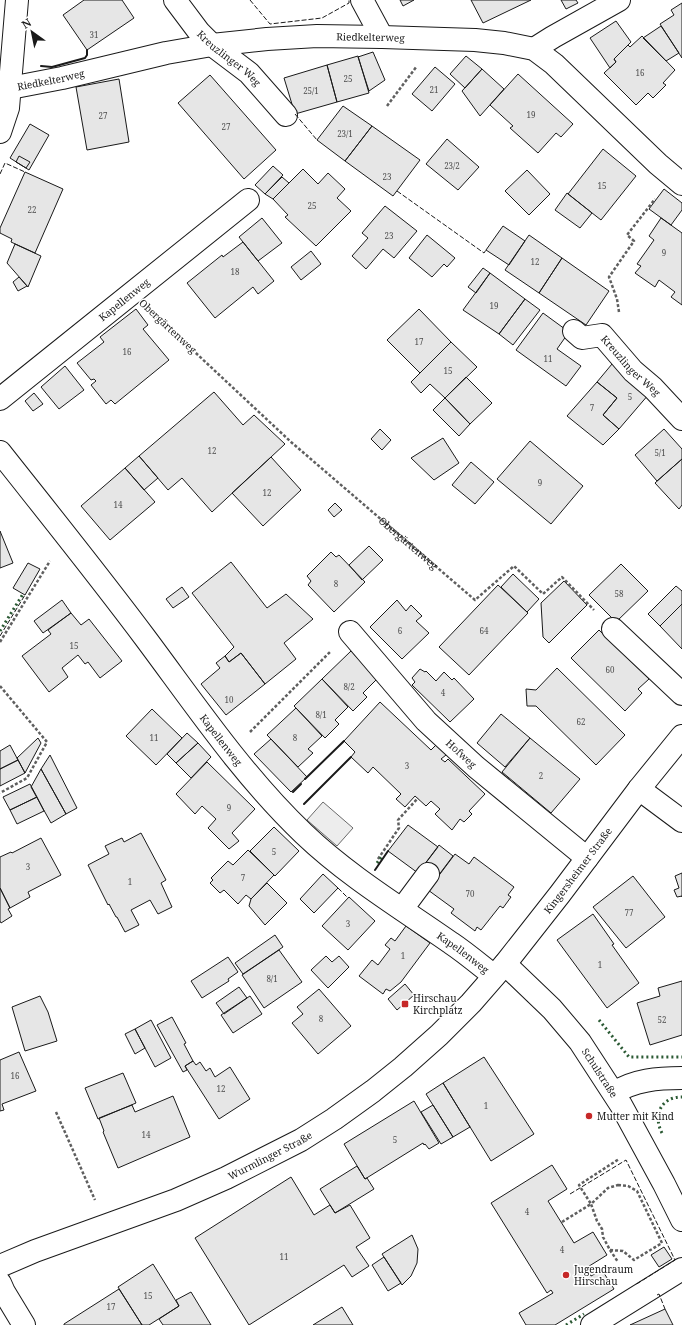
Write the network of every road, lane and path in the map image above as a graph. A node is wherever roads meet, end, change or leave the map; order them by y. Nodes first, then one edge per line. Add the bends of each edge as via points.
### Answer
1 (17, 0) edge
2 (175, 0) edge
3 (362, 0) edge
4 (619, 0) edge
5 (382, 36) junction
6 (438, 39) junction
7 (212, 45) junction
8 (534, 50) junction
9 (5, 86) edge
10 (387, 106) dead end
11 (286, 115) dead end
12 (0, 132) edge
13 (677, 180) edge
14 (248, 200) dead end
15 (132, 292) junction
16 (574, 331) dead end
17 (602, 335) junction
18 (0, 399) edge
19 (682, 419) edge
20 (1, 456) edge
21 (68, 538) junction
22 (613, 629) joint
23 (350, 632) joint
24 (0, 642) edge
25 (0, 686) edge
26 (682, 694) edge
27 (682, 736) edge
28 (231, 751) junction
29 (639, 789) junction
30 (0, 793) edge
31 (418, 798) dead end
32 (682, 821) edge
33 (587, 858) junction
34 (428, 874) dead end
35 (362, 882) junction
36 (402, 909) junction
37 (500, 970) junction
38 (471, 1003) joint
39 (682, 1078) edge
40 (614, 1094) junction
41 (56, 1112) dead end
42 (643, 1144) junction
43 (591, 1204) junction
44 (682, 1220) edge
45 (562, 1222) dead end
46 (107, 1226) junction
47 (610, 1250) junction
48 (35, 1251) junction
49 (0, 1259) edge
50 (618, 1262) dead end
51 (0, 1266) edge
52 (682, 1269) edge
53 (0, 1283) edge
54 (24, 1325) edge
55 (592, 1325) edge

1 - 9 street, Riedkelterweg
2 - 7 street, Kreuzlinger Weg
3 - 5 street
4 - 8 street via 553,36
5 - 6 street, Riedkelterweg
5 - 7 street, Riedkelterweg via 317,36
6 - 8 street, Riedkelterweg via 504,43
6 - 10 path
7 - 9 street, Riedkelterweg via 166,53 62,78
7 - 11 street, Kreuzlinger Weg via 249,73
8 - 13 street, Riedkelterweg via 554,64
9 - 12 street via 8,108
13 - 17 path via 627,236 634,241 609,277 617,299 620,318
14 - 15 street, Kapellenweg
15 - 18 street, Kapellenweg
15 - 22 path, Obergärtenweg via 291,442 475,600 514,566 543,594 562,577
16 - 17 street, Kreuzlinger Weg via 582,338
17 - 19 street, Kreuzlinger Weg via 633,371
20 - 21 street, Kapellenweg
21 - 24 path via 52,558
21 - 28 street, Kapellenweg
22 - 26 street
23 - 28 path
23 - 33 street, Hofweg via 426,721 476,767
25 - 30 path via 47,742 27,778
27 - 29 street, Kingersheimer Straße
28 - 35 street, Kapellenweg via 284,814
29 - 32 street
29 - 33 street, Kingersheimer Straße
31 - 35 path via 398,820 399,828
33 - 37 street, Kingersheimer Straße
34 - 36 street
35 - 36 street, Kapellenweg
36 - 37 street, Kapellenweg via 453,944
37 - 38 street, Kingersheimer Straße
37 - 40 street, Schulstraße via 552,1009 580,1042
38 - 46 street, Wurmlinger Straße via 403,1068 301,1140 226,1178
39 - 40 street via 648,1080
40 - 42 street, Schulstraße
41 - 46 path
42 - 43 path via 579,1185
42 - 44 street, Schulstraße
43 - 45 path
43 - 47 path
43 - 47 path via 608,1188 628,1186 637,1191 662,1243 634,1260 623,1251
46 - 48 street, Wurmlinger Straße
47 - 50 path
48 - 49 street, Wurmlinger Straße
48 - 51 street, Wurmlinger Straße
52 - 55 street
53 - 54 street

